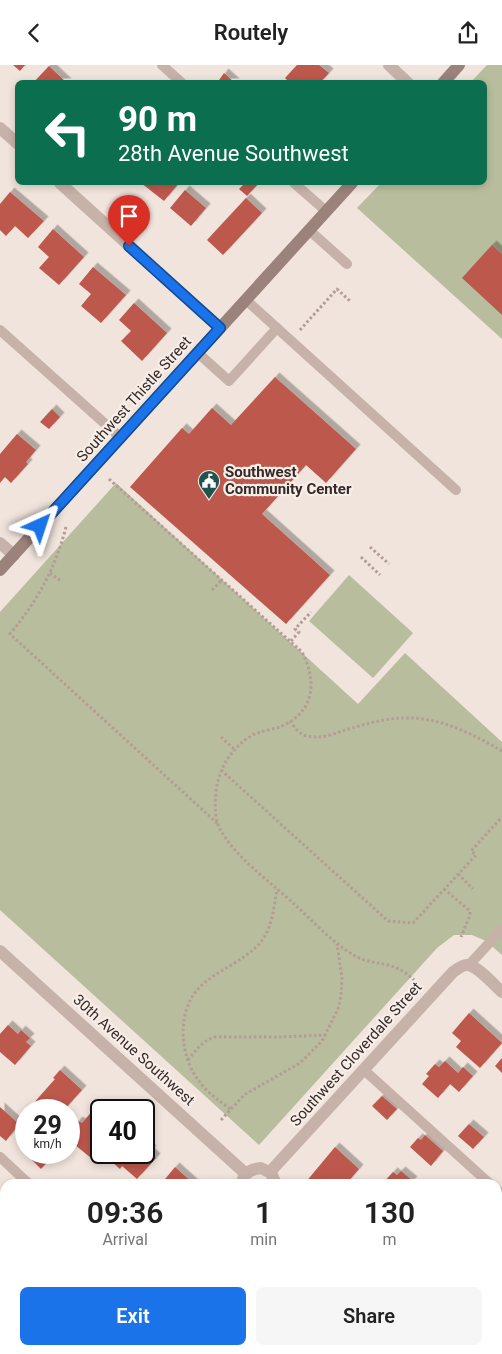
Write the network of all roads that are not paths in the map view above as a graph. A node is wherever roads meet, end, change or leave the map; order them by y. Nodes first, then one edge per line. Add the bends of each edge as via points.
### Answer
1 (162, 65) edge
2 (388, 65) edge
3 (459, 65) edge
4 (179, 80) edge
5 (405, 80) edge
6 (446, 80) edge
7 (0, 129) edge
8 (15, 142) edge
9 (62, 185) edge
10 (296, 185) edge
11 (350, 185) edge
12 (326, 211) junction
13 (309, 230) junction
14 (347, 264) dead end
15 (246, 300) junction
16 (220, 328) junction
17 (277, 328) junction
18 (0, 330) edge
19 (198, 353) junction
20 (121, 438) junction
21 (456, 490) dead end
22 (0, 543) edge
23 (14, 555) junction
24 (0, 571) edge
25 (502, 929) edge
26 (0, 951) edge
27 (469, 965) junction
28 (502, 992) edge
29 (364, 1070) junction
30 (0, 1157) edge
31 (270, 1172) junction
32 (24, 1179) edge
33 (244, 1179) edge
34 (275, 1179) edge
35 (484, 1179) edge

1 - 4 lane
2 - 5 street
3 - 6 street
7 - 8 street
9 - 16 street
10 - 12 lane
11 - 12 street, Southwest Thistle Street
12 - 13 street, Southwest Thistle Street
13 - 14 lane
13 - 15 street, Southwest Thistle Street
15 - 16 street, Southwest Thistle Street
15 - 17 lane
16 - 19 street, Southwest Thistle Street
17 - 19 lane via 229,381
17 - 21 lane
18 - 20 lane
19 - 20 street, Southwest Thistle Street
20 - 23 street, Southwest Thistle Street
22 - 23 street
23 - 24 street, Southwest Thistle Street
25 - 27 lane
26 - 33 street, 30th Avenue Southwest
27 - 28 street
27 - 29 street, Southwest Cloverdale Street via 453,971
29 - 31 street, Southwest Cloverdale Street
29 - 35 lane
30 - 32 lane
31 - 33 street via 254,1168
31 - 34 street

